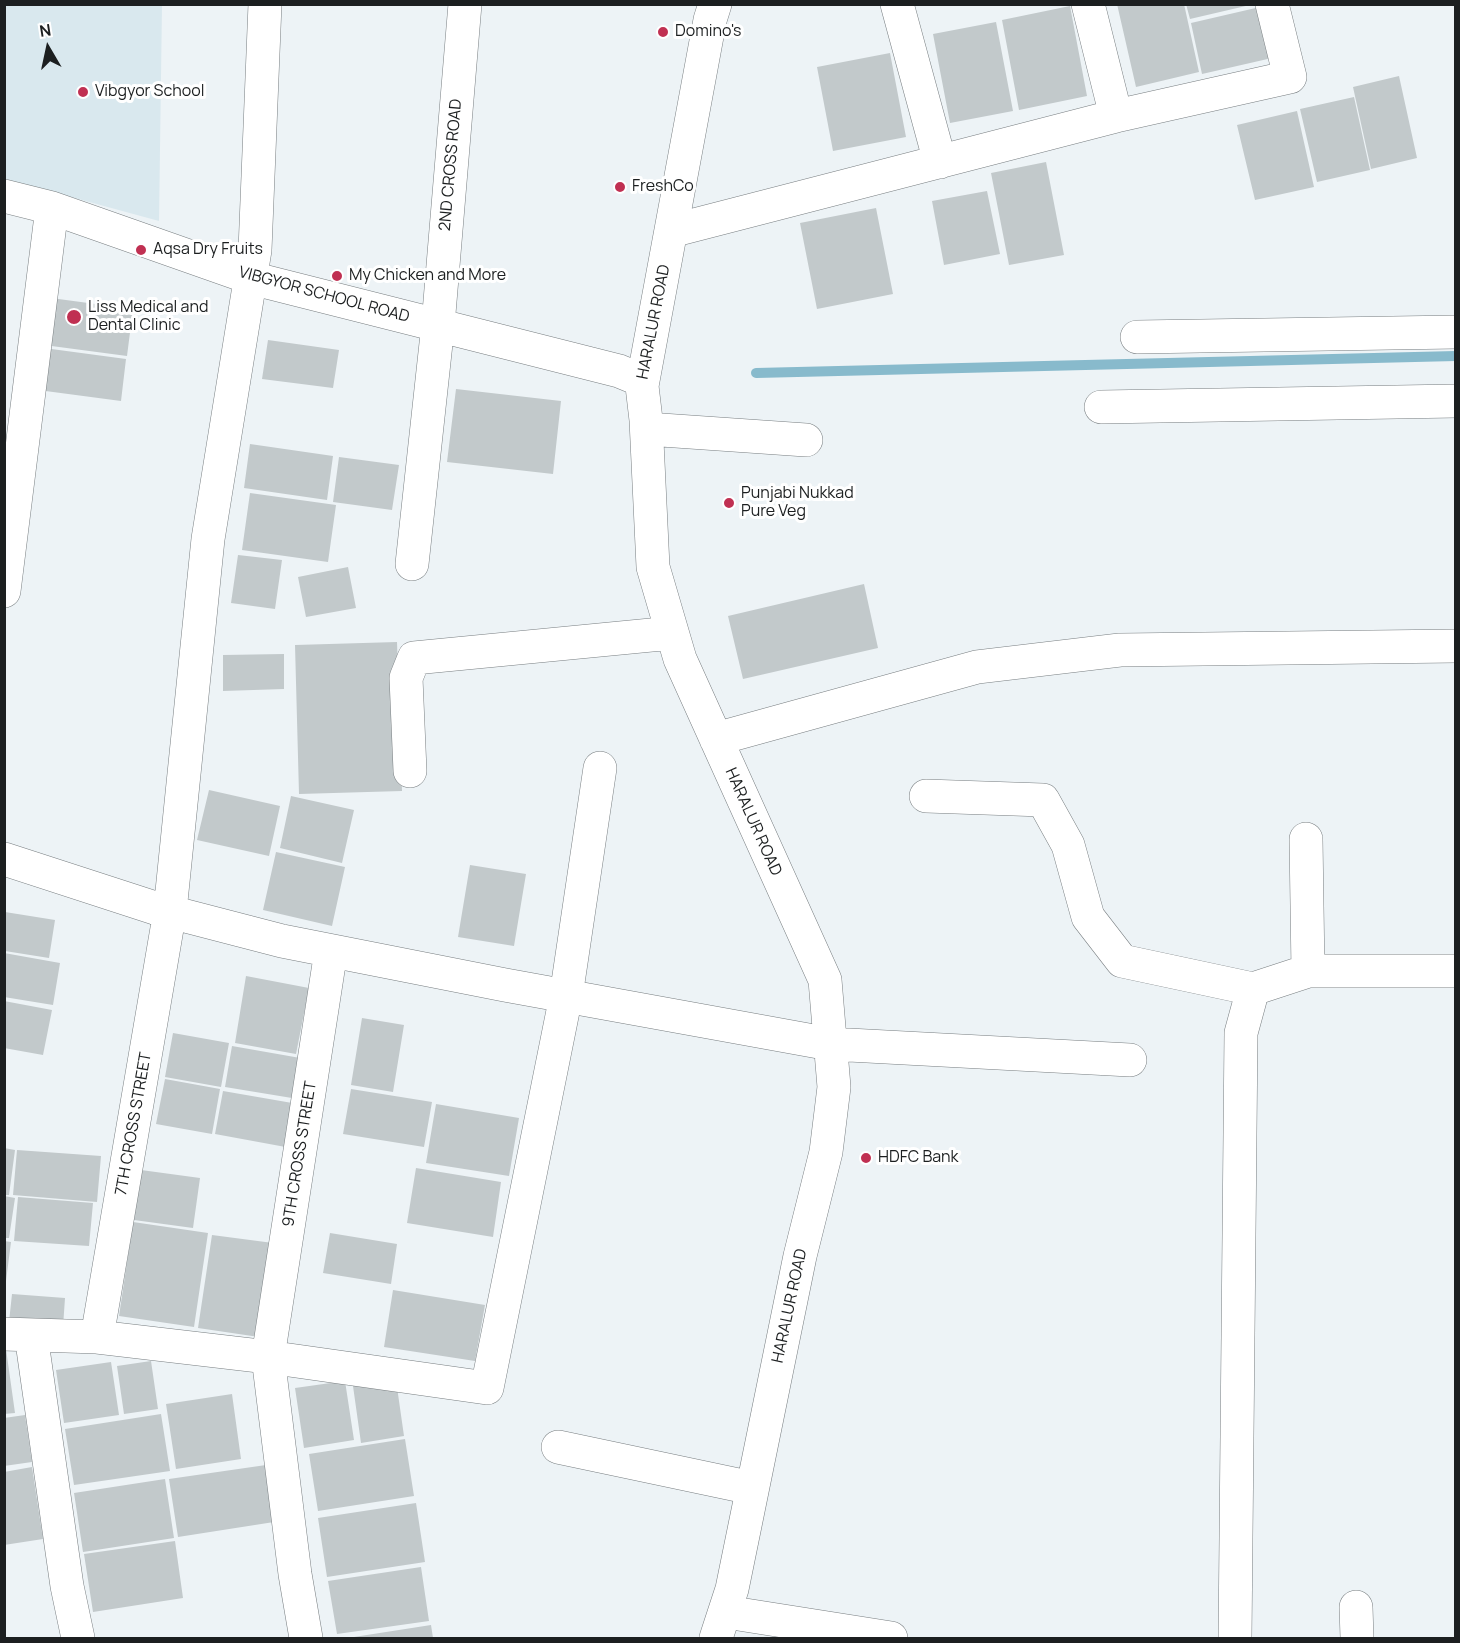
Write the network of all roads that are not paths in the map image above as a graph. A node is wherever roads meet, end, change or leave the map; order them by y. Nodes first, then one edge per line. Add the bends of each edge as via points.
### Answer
1 (265, 4) edge
2 (465, 4) edge
3 (715, 4) edge
4 (897, 4) edge
5 (1088, 4) edge
6 (1272, 4) edge
7 (1116, 116) junction
8 (940, 162) junction
9 (4, 196) edge
10 (52, 208) junction
11 (671, 231) junction
12 (251, 278) junction
13 (438, 325) junction
14 (1455, 332) edge
15 (1137, 337) dead end
16 (642, 386) junction
17 (1455, 401) edge
18 (1101, 407) dead end
19 (647, 429) junction
20 (806, 440) dead end
21 (412, 564) dead end
22 (4, 591) edge
23 (672, 633) junction
24 (1455, 646) edge
25 (716, 739) junction
26 (600, 768) dead end
27 (410, 771) dead end
28 (926, 796) dead end
29 (1306, 839) dead end
30 (4, 859) edge
31 (170, 911) junction
32 (331, 951) junction
33 (1308, 971) junction
34 (1455, 971) edge
35 (1253, 989) junction
36 (566, 996) junction
37 (830, 1044) junction
38 (1130, 1059) dead end
39 (18, 1334) edge
40 (97, 1337) junction
41 (268, 1358) junction
42 (558, 1448) dead end
43 (752, 1488) junction
44 (721, 1625) edge
45 (78, 1638) edge
46 (306, 1638) edge
47 (891, 1638) edge
48 (1235, 1638) edge

1 - 12 street
2 - 13 street, 2ND CROSS ROAD
3 - 11 street, HARALUR ROAD
4 - 8 street
5 - 7 street
6 - 7 street via 1290,76
7 - 8 street
8 - 11 street
9 - 10 street, VIBGYOR SCHOOL ROAD
10 - 12 street, VIBGYOR SCHOOL ROAD
10 - 22 street
11 - 16 street, HARALUR ROAD
12 - 13 street, VIBGYOR SCHOOL ROAD
12 - 31 street, 7TH CROSS STREET via 208,539
13 - 16 street, VIBGYOR SCHOOL ROAD via 619,371 641,380
13 - 21 street, 2ND CROSS ROAD
14 - 15 street
16 - 19 street, HARALUR ROAD
17 - 18 street
19 - 20 street
19 - 23 street, HARALUR ROAD via 653,567
23 - 25 street, HARALUR ROAD
23 - 27 street via 414,658 406,678
24 - 25 street via 1120,650 977,667
25 - 37 street, HARALUR ROAD via 825,980
26 - 36 street
28 - 35 street via 1043,800 1068,845 1088,918 1122,961
29 - 33 street
30 - 31 street
31 - 32 street
31 - 40 street, 7TH CROSS STREET
32 - 36 street
32 - 41 street, 9TH CROSS STREET
33 - 34 street
33 - 35 street
35 - 48 street via 1241,1033
36 - 37 street
36 - 41 street via 487,1388
37 - 38 street
37 - 43 street, HARALUR ROAD via 834,1087 826,1152 800,1256
39 - 40 street
39 - 45 street
40 - 41 street
41 - 46 street, 9TH CROSS STREET
42 - 43 street
43 - 44 street, HARALUR ROAD
44 - 47 street

